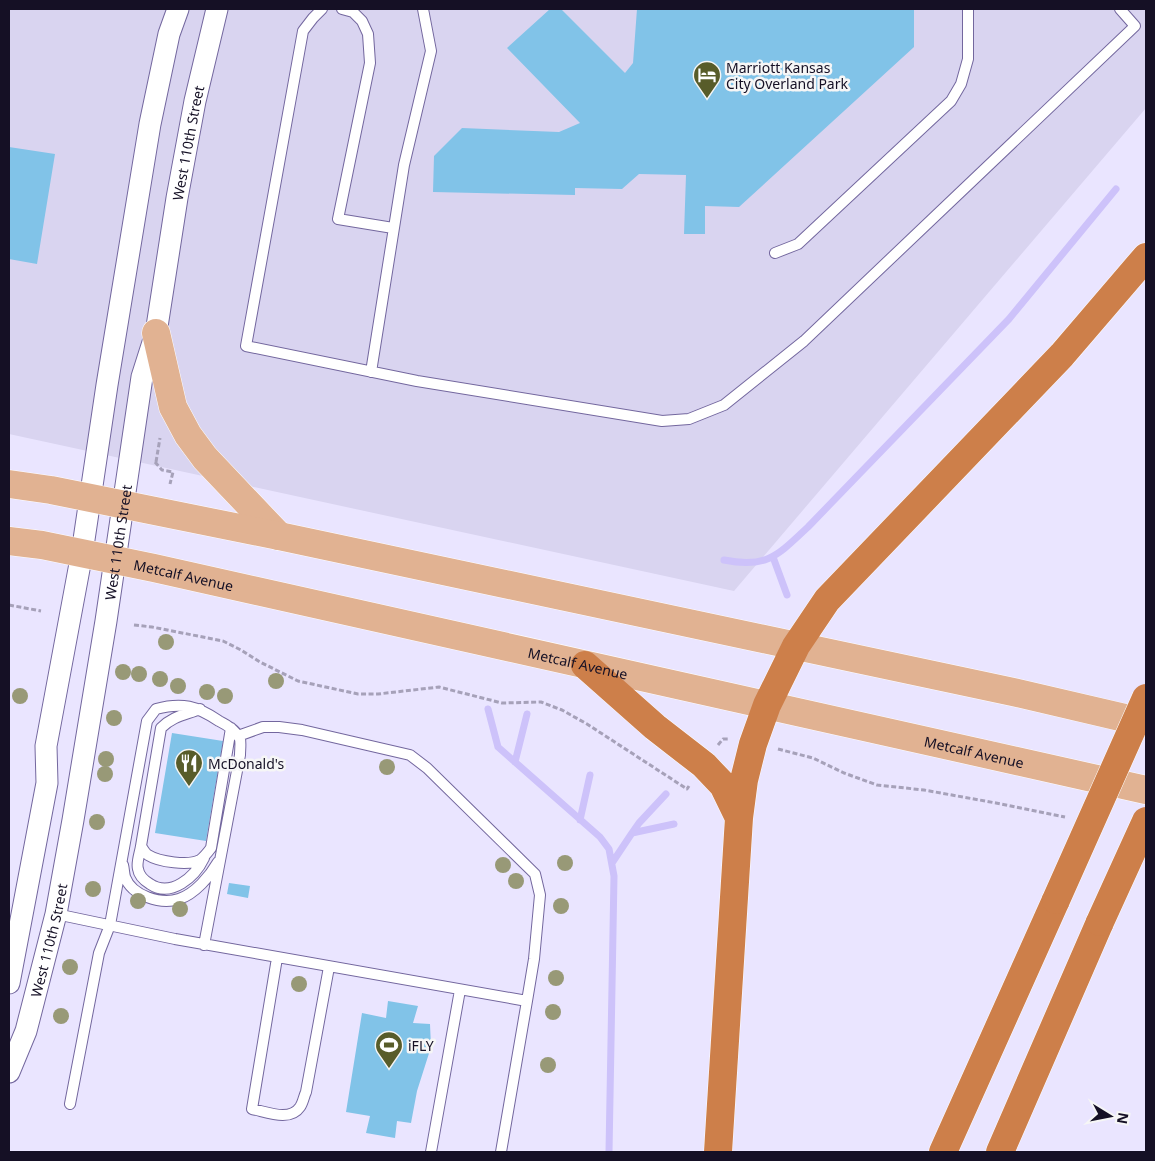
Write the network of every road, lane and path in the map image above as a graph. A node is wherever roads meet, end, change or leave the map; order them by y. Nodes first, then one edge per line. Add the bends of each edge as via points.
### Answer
1 (178, 9) edge
2 (216, 9) edge
3 (322, 9) edge
4 (342, 9) edge
5 (423, 9) edge
6 (968, 9) edge
7 (1120, 9) edge
8 (393, 228) junction
9 (776, 253) dead end
10 (1146, 257) edge
11 (156, 333) junction
12 (371, 372) junction
13 (149, 462) dead end
14 (9, 484) edge
15 (170, 484) dead end
16 (90, 499) junction
17 (122, 505) junction
18 (279, 536) junction
19 (9, 541) edge
20 (82, 553) junction
21 (115, 560) junction
22 (9, 605) edge
23 (41, 611) dead end
24 (134, 625) dead end
25 (796, 646) junction
26 (585, 664) junction
27 (1146, 698) edge
28 (767, 704) junction
29 (201, 709) junction
30 (1146, 723) edge
31 (234, 732) junction
32 (770, 747) dead end
33 (692, 782) dead end
34 (1146, 790) edge
35 (739, 818) junction
36 (1071, 819) dead end
37 (1146, 821) edge
38 (141, 846) junction
39 (206, 854) junction
40 (122, 857) junction
41 (221, 858) junction
42 (56, 914) junction
43 (110, 926) junction
44 (204, 945) junction
45 (277, 958) junction
46 (329, 967) junction
47 (9, 983) edge
48 (460, 990) junction
49 (527, 1001) junction
50 (9, 1072) edge
51 (70, 1104) dead end
52 (431, 1152) edge
53 (501, 1152) edge
54 (718, 1152) edge
55 (943, 1152) edge
56 (1000, 1152) edge

1 - 16 street, West 110th Street via 169,34 150,124
2 - 11 street, West 110th Street via 177,198
3 - 12 lane via 304,31 246,346
4 - 8 lane via 353,12 362,21 368,34 370,63 338,219
5 - 8 lane via 431,51
6 - 9 lane via 968,59 961,84 951,102 798,244
7 - 12 lane via 1135,26 804,341 724,404 689,419 662,421
8 - 12 lane
10 - 25 highway via 1062,355 827,600
11 - 17 street, West 110th Street via 142,377
11 - 18 main road via 173,407 188,435 205,458
13 - 15 path via 156,462 162,470 173,472
14 - 16 main road
16 - 17 main road
16 - 20 street, West 110th Street
17 - 18 main road
17 - 21 street, West 110th Street
18 - 25 main road
19 - 20 main road, Metcalf Avenue
20 - 21 main road, Metcalf Avenue
20 - 47 street, West 110th Street via 46,746 47,783
21 - 26 main road, Metcalf Avenue
21 - 42 street, West 110th Street
22 - 23 path
24 - 33 path via 223,641 298,681 358,694 439,687 502,703 541,702 587,724 687,790
25 - 28 highway
25 - 30 main road
26 - 28 main road, Metcalf Avenue
26 - 35 highway via 655,727 704,765 723,785
27 - 55 highway, bridge
28 - 34 main road, Metcalf Avenue
28 - 35 highway via 744,780
29 - 31 lane
29 - 38 lane via 177,716 161,728
29 - 40 lane via 168,705 156,709 147,721
31 - 39 lane via 213,843
31 - 41 lane via 240,740 240,755
31 - 49 lane via 279,726 302,730 410,755 426,768 535,874 540,895
32 - 36 path via 813,758 844,774 877,785 996,802
35 - 54 highway
37 - 56 highway, bridge
38 - 39 lane via 146,854 170,862 193,862
38 - 39 lane via 138,868 141,876 154,887 163,889 181,884 193,874
40 - 41 lane via 125,877 131,886 144,895 168,902 181,899 198,887
40 - 43 lane
41 - 44 lane
42 - 43 lane
42 - 50 street, West 110th Street via 26,1031
43 - 44 lane
43 - 51 lane via 99,954
44 - 45 lane
45 - 46 lane
45 - 46 lane via 252,1109 283,1115 291,1114 300,1107 306,1092
46 - 48 lane
48 - 49 lane
48 - 52 lane
49 - 53 lane

